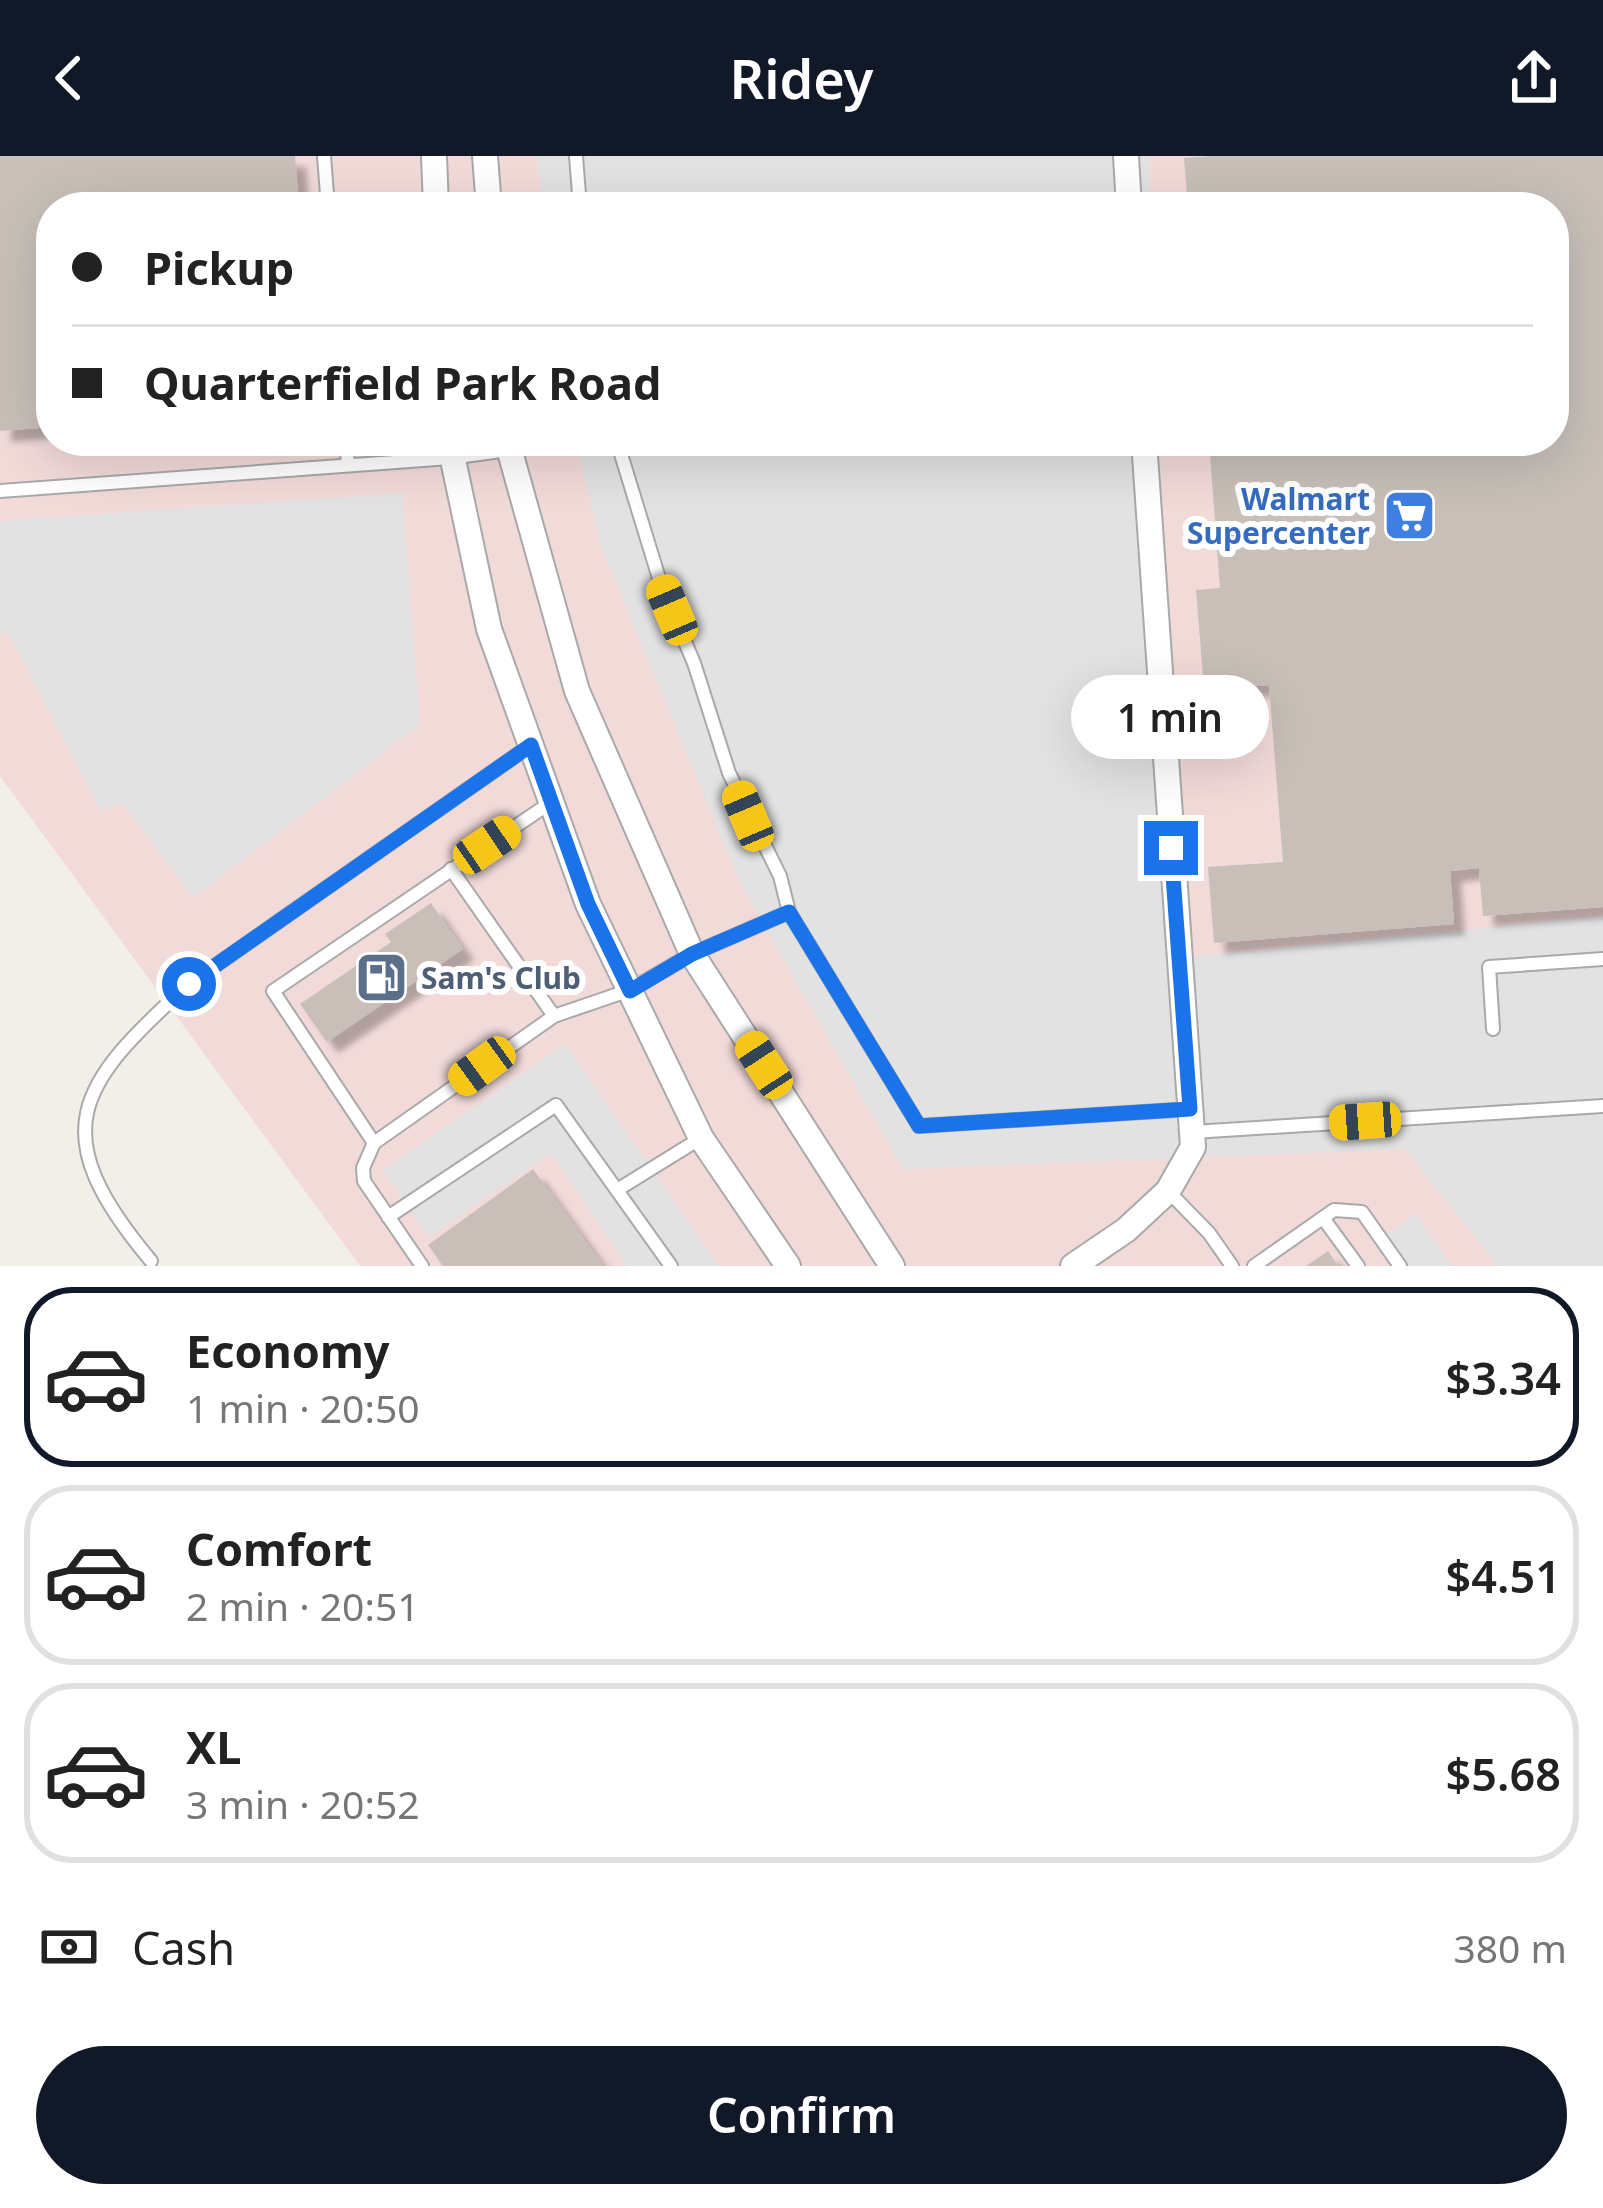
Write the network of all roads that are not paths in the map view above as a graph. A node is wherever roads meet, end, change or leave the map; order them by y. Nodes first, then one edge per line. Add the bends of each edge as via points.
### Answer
1 (324, 156) edge
2 (434, 156) edge
3 (485, 156) edge
4 (576, 156) edge
5 (1126, 156) edge
6 (327, 192) edge
7 (435, 192) edge
8 (488, 192) edge
9 (579, 192) edge
10 (1128, 192) edge
11 (347, 456) edge
12 (409, 456) edge
13 (450, 456) edge
14 (510, 456) edge
15 (622, 456) edge
16 (1145, 456) edge
17 (348, 465) junction
18 (0, 491) edge
19 (531, 745) junction
20 (551, 802) junction
21 (451, 869) junction
22 (789, 912) junction
23 (692, 954) junction
24 (1603, 959) edge
25 (630, 991) junction
26 (554, 1016) junction
27 (1493, 1029) dead end
28 (1603, 1106) edge
29 (1191, 1121) junction
30 (701, 1138) junction
31 (374, 1143) junction
32 (617, 1190) junction
33 (1168, 1191) junction
34 (388, 1217) junction
35 (1323, 1218) junction
36 (151, 1261) dead end
37 (422, 1266) edge
38 (671, 1266) edge
39 (788, 1266) edge
40 (892, 1266) edge
41 (1073, 1266) edge
42 (1232, 1266) edge
43 (1254, 1266) edge
44 (1358, 1266) edge
45 (1400, 1266) edge

1 - 6 lane
2 - 7 street
3 - 8 street
4 - 9 lane
5 - 10 street
11 - 17 lane
12 - 17 lane
13 - 19 street via 489,629
14 - 23 street via 577,691
15 - 22 lane via 729,773 780,876
16 - 29 street
17 - 18 lane
19 - 20 street
19 - 36 lane via 189,984 111,1061 92,1094 86,1152 106,1203
20 - 21 lane
20 - 25 street
21 - 26 lane
21 - 31 lane via 273,991
22 - 23 lane
22 - 29 lane via 919,1126
23 - 25 lane
23 - 40 street
24 - 27 lane via 1490,967
25 - 26 lane
25 - 30 street
26 - 31 lane
28 - 29 lane
29 - 33 street via 1192,1147
30 - 32 lane
30 - 39 street
31 - 34 lane via 364,1181
32 - 34 lane via 556,1105
32 - 38 lane
33 - 41 street
33 - 42 lane
34 - 37 lane
35 - 43 lane
35 - 44 lane
35 - 45 lane via 1345,1208 1362,1212

